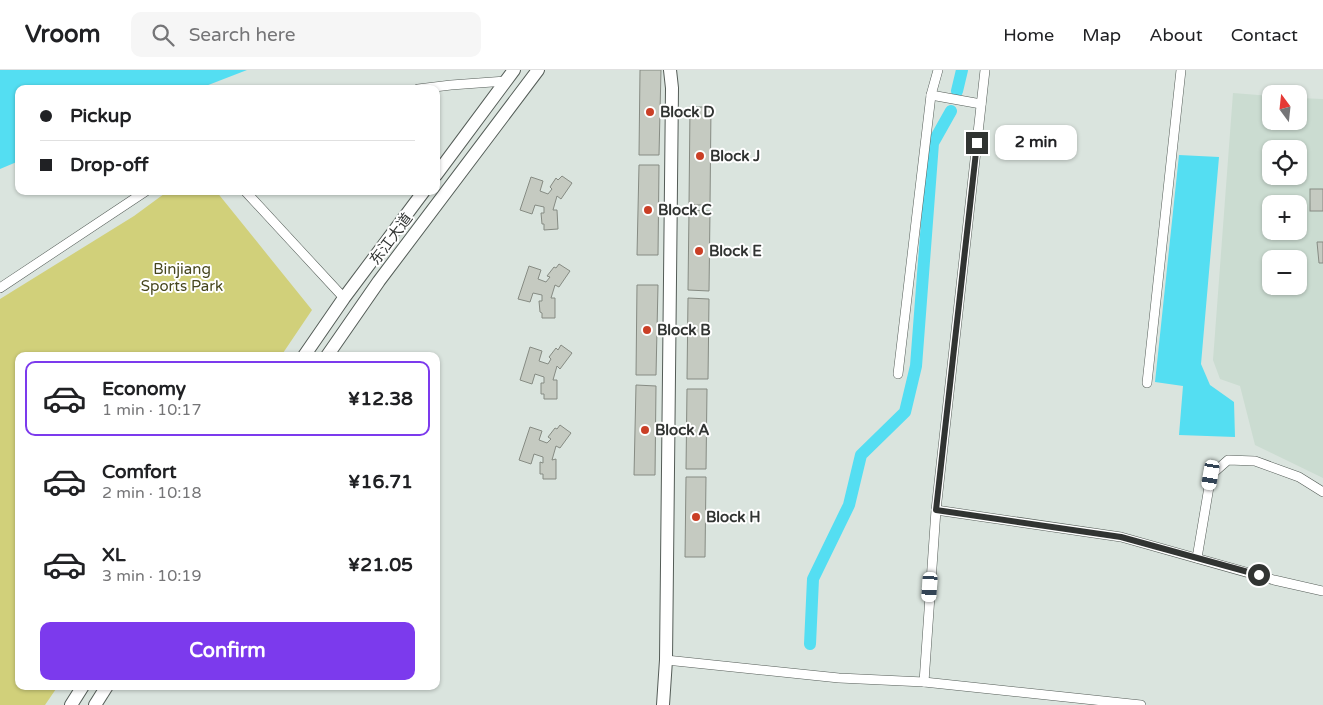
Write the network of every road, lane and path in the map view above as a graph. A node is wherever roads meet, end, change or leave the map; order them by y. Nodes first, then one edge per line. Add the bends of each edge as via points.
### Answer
1 (514, 70) edge
2 (538, 70) edge
3 (670, 70) edge
4 (938, 70) edge
5 (985, 70) edge
6 (1181, 70) edge
7 (506, 80) junction
8 (440, 86) edge
9 (931, 95) junction
10 (981, 104) junction
11 (440, 170) edge
12 (140, 195) edge
13 (249, 195) edge
14 (421, 195) edge
15 (0, 288) edge
16 (344, 298) junction
17 (307, 352) edge
18 (330, 352) edge
19 (898, 374) dead end
20 (1147, 382) dead end
21 (1323, 492) edge
22 (936, 510) junction
23 (1197, 558) junction
24 (1323, 591) edge
25 (666, 660) junction
26 (924, 682) junction
27 (80, 690) edge
28 (104, 690) edge
29 (71, 705) edge
30 (95, 705) edge
31 (663, 705) edge
32 (1141, 705) edge

1 - 7 main road
2 - 18 main road, 东江大道
3 - 25 main road
4 - 9 street
5 - 10 street
6 - 20 street
7 - 8 street
7 - 11 main road
9 - 10 street
9 - 19 street
10 - 22 street
12 - 15 street
13 - 16 street
14 - 16 main road, 东江大道
16 - 17 main road, 东江大道
21 - 23 street via 1298,477 1255,461 1228,460 1211,475
22 - 23 street via 1121,537
22 - 26 street
23 - 24 street
25 - 26 street via 839,678
25 - 31 main road
26 - 32 street
27 - 29 main road
28 - 30 main road

